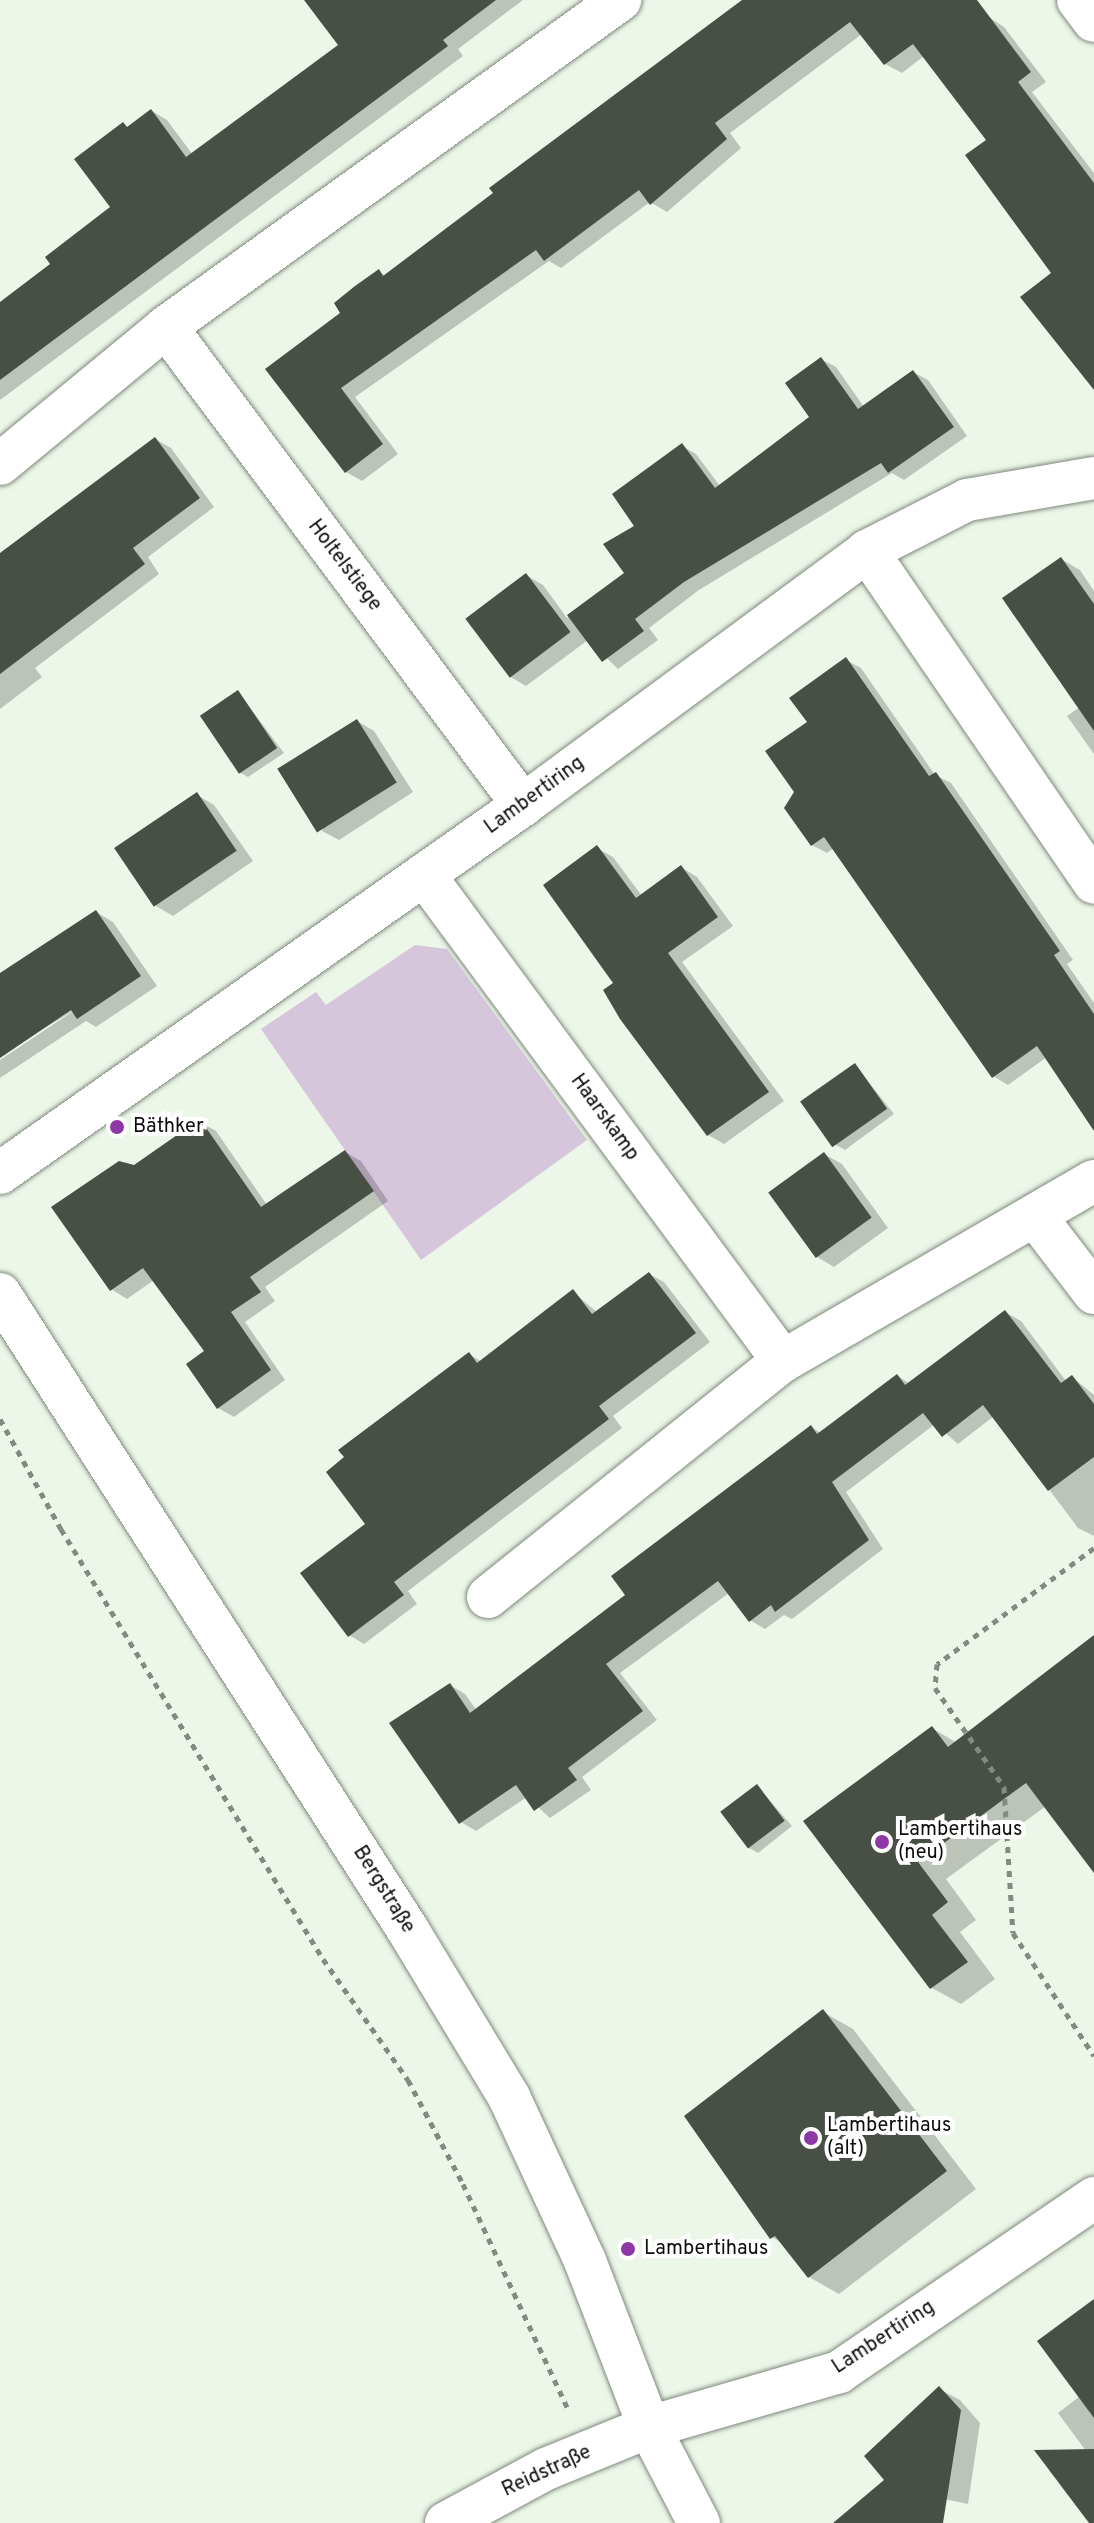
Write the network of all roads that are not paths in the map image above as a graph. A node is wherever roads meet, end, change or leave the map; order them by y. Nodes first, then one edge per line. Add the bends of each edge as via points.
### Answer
1 (620, 0) edge
2 (1078, 0) edge
3 (1094, 21) edge
4 (166, 327) junction
5 (0, 464) edge
6 (1094, 478) edge
7 (867, 551) junction
8 (523, 805) junction
9 (425, 876) junction
10 (1094, 883) edge
11 (0, 1173) edge
12 (1094, 1181) edge
13 (1035, 1216) junction
14 (1094, 1293) edge
15 (0, 1294) edge
16 (783, 1361) junction
17 (488, 1597) dead end
18 (1094, 2198) edge
19 (649, 2427) junction
20 (446, 2523) edge
21 (699, 2523) edge

1 - 4 street
2 - 3 street
4 - 5 street
4 - 8 street, Holtelstiege
6 - 7 street, Lambertiring via 967,500
7 - 8 street, Lambertiring
7 - 10 street
8 - 9 street, Lambertiring
9 - 11 street, Lambertiring
9 - 16 street, Haarskamp
12 - 13 street
13 - 14 street
13 - 16 street
15 - 19 street, Bergstraße via 383,1890 509,2097 585,2261
16 - 17 street
18 - 19 street, Lambertiring via 839,2372
19 - 20 street, Reidstraße via 584,2453
19 - 21 street, Bergstraße

